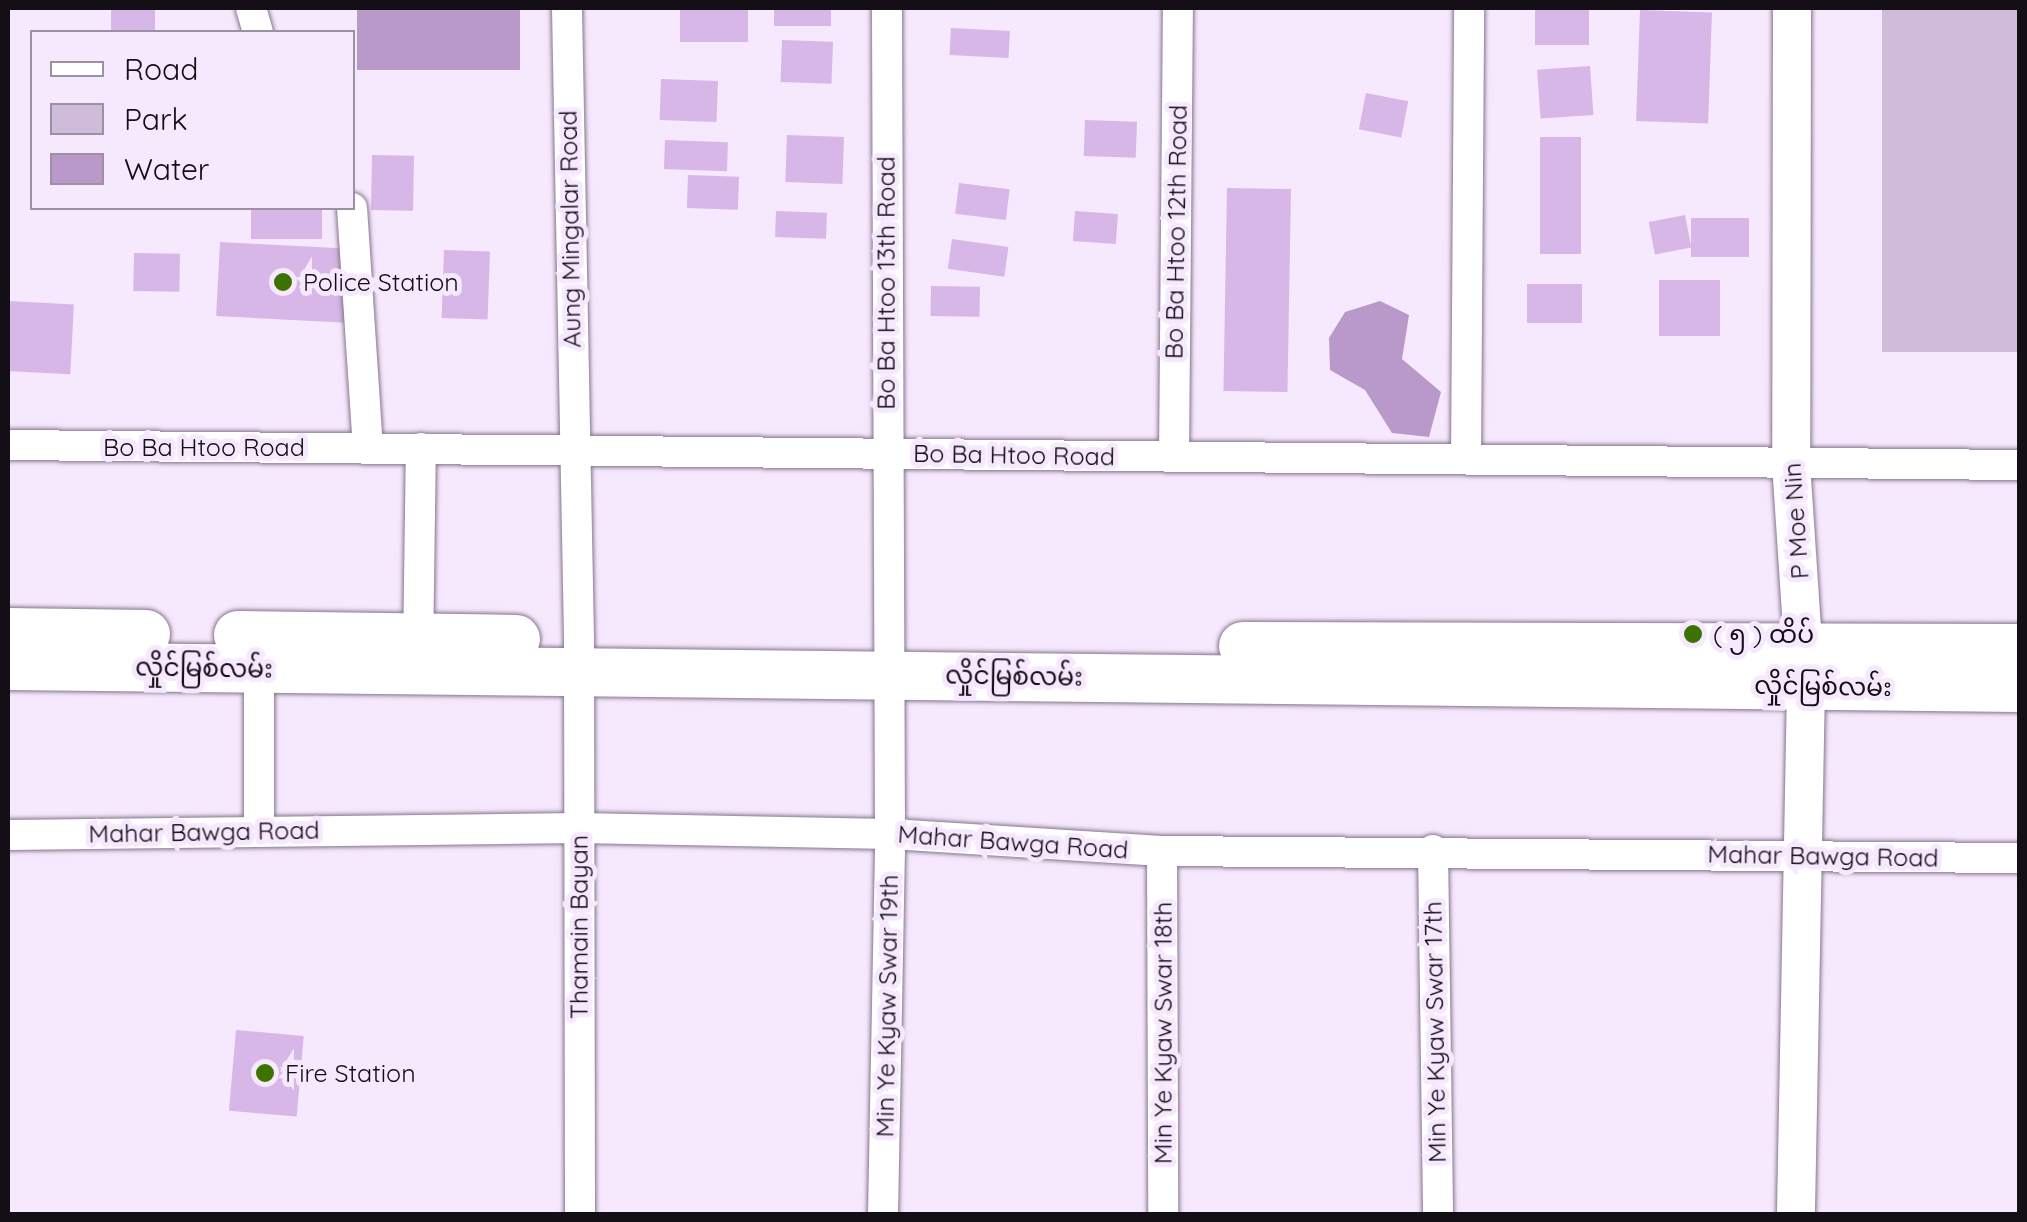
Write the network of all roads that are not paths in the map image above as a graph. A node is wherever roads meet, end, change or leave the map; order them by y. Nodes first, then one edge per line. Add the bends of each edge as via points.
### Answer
1 (566, 8) edge
2 (887, 8) edge
3 (1178, 8) edge
4 (1468, 8) edge
5 (1792, 8) edge
6 (352, 210) edge
7 (8, 445) edge
8 (368, 448) junction
9 (422, 448) junction
10 (572, 450) junction
11 (886, 454) junction
12 (1174, 456) junction
13 (1466, 459) junction
14 (1792, 463) junction
15 (2020, 465) edge
16 (8, 632) edge
17 (890, 646) junction
18 (2020, 648) edge
19 (417, 654) junction
20 (578, 656) junction
21 (8, 666) edge
22 (1804, 666) junction
23 (259, 669) junction
24 (2020, 688) edge
25 (578, 828) junction
26 (260, 832) junction
27 (8, 834) edge
28 (890, 834) junction
29 (1432, 850) junction
30 (1162, 852) junction
31 (1806, 855) junction
32 (2020, 858) edge
33 (580, 1214) edge
34 (883, 1214) edge
35 (1163, 1214) edge
36 (1438, 1214) edge
37 (1796, 1214) edge

1 - 10 street, Aung Mingalar Road
2 - 11 street, Bo Ba Htoo 13th Road
3 - 12 street, Bo Ba Htoo 12th Road
4 - 13 street
5 - 14 street, P Moe Nin
6 - 8 street
7 - 8 street, Bo Ba Htoo Road
8 - 9 street, Bo Ba Htoo Road
9 - 10 street, Bo Ba Htoo Road
9 - 19 street
10 - 11 street, Bo Ba Htoo Road
10 - 20 street, Aung Mingalar Road
11 - 12 street, Bo Ba Htoo Road
11 - 17 street, Bo Ba Htoo 13th Road
12 - 13 street, Bo Ba Htoo Road
13 - 14 street, Bo Ba Htoo Road
14 - 15 street, Bo Ba Htoo Road
14 - 22 street, P Moe Nin
16 - 19 main road, လှိုင်မြစ်လမ်း
17 - 20 main road, လှိုင်မြစ်လမ်း
17 - 22 main road, လှိုင်မြစ်လမ်း
17 - 28 street, Min Ye Kyaw Swar 19th
18 - 22 main road, လှိုင်မြစ်လမ်း
19 - 20 main road, လှိုင်မြစ်လမ်း
19 - 23 main road, လှိုင်မြစ်လမ်း
20 - 25 street, Thamain Bayan
21 - 23 main road, လှိုင်မြစ်လမ်း
22 - 24 main road, လှိုင်မြစ်လမ်း
22 - 31 street, P Moe Nin
23 - 26 street
25 - 26 street, Mahar Bawga Road
25 - 28 street, Mahar Bawga Road
25 - 33 street, Thamain Bayan
26 - 27 street, Mahar Bawga Road
28 - 30 street, Mahar Bawga Road
28 - 34 street, Min Ye Kyaw Swar 19th
29 - 30 street, Mahar Bawga Road
29 - 31 street, Mahar Bawga Road
29 - 36 street, Min Ye Kyaw Swar 17th
30 - 35 street, Min Ye Kyaw Swar 18th
31 - 32 street, Mahar Bawga Road
31 - 37 street, P Moe Nin

